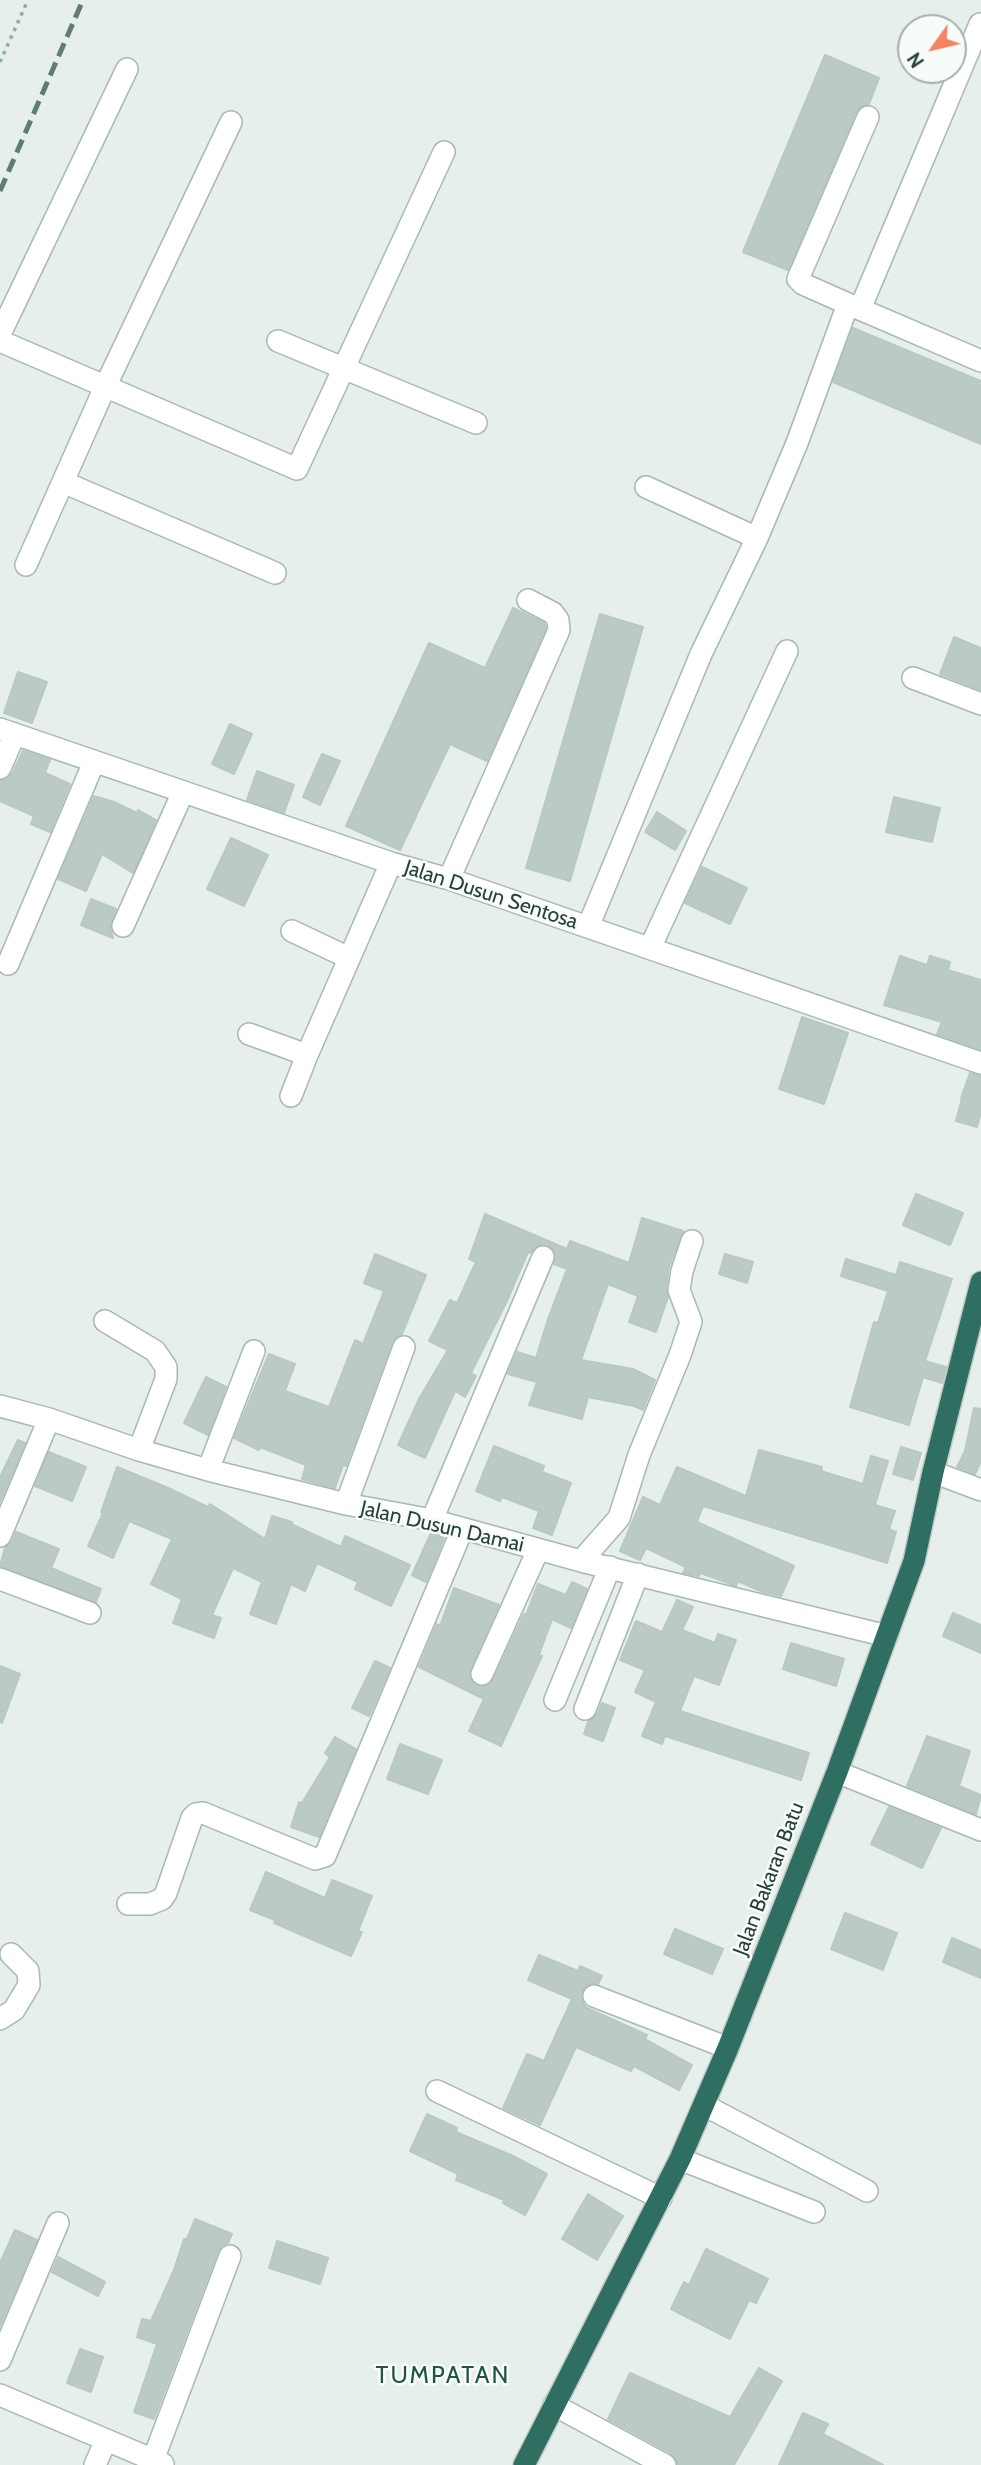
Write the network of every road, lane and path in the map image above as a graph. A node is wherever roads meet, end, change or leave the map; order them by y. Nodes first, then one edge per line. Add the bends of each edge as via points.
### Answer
1 (28, 0) edge
2 (980, 24) edge
3 (0, 62) edge
4 (127, 69) dead end
5 (868, 117) dead end
6 (231, 121) dead end
7 (444, 152) dead end
8 (854, 307) junction
9 (0, 334) edge
10 (0, 341) edge
11 (278, 341) dead end
12 (979, 354) edge
13 (345, 370) junction
14 (105, 387) junction
15 (476, 423) dead end
16 (63, 482) junction
17 (646, 487) dead end
18 (757, 538) junction
19 (26, 565) dead end
20 (275, 573) dead end
21 (528, 600) dead end
22 (787, 651) dead end
23 (913, 678) dead end
24 (981, 704) edge
25 (7, 731) edge
26 (94, 762) junction
27 (0, 768) edge
28 (183, 792) junction
29 (391, 863) junction
30 (449, 879) junction
31 (123, 926) dead end
32 (588, 927) junction
33 (292, 931) dead end
34 (649, 948) junction
35 (349, 958) junction
36 (8, 964) dead end
37 (248, 1034) dead end
38 (307, 1055) junction
39 (981, 1063) edge
40 (291, 1096) dead end
41 (692, 1241) dead end
42 (543, 1257) dead end
43 (981, 1282) edge
44 (106, 1321) dead end
45 (404, 1347) dead end
46 (254, 1351) dead end
47 (0, 1406) edge
48 (49, 1419) junction
49 (139, 1450) junction
50 (208, 1470) junction
51 (933, 1472) junction
52 (981, 1490) edge
53 (346, 1504) junction
54 (432, 1520) junction
55 (462, 1530) junction
56 (0, 1536) edge
57 (538, 1549) junction
58 (581, 1561) junction
59 (610, 1567) junction
60 (638, 1574) junction
61 (0, 1579) edge
62 (90, 1613) dead end
63 (887, 1636) junction
64 (482, 1674) dead end
65 (555, 1700) dead end
66 (585, 1709) dead end
67 (837, 1772) junction
68 (981, 1830) edge
69 (128, 1904) dead end
70 (11, 1954) dead end
71 (594, 1996) dead end
72 (0, 2019) edge
73 (728, 2048) junction
74 (437, 2091) dead end
75 (704, 2105) junction
76 (680, 2159) junction
77 (867, 2191) dead end
78 (661, 2198) junction
79 (814, 2213) dead end
80 (58, 2223) dead end
81 (230, 2256) dead end
82 (0, 2360) edge
83 (0, 2395) edge
84 (554, 2405) junction
85 (106, 2440) junction
86 (159, 2463) edge
87 (95, 2465) edge
88 (524, 2465) edge
89 (665, 2465) edge

1 - 3 path
2 - 8 street
4 - 9 street
5 - 8 street via 798,275 803,284
6 - 14 street
7 - 13 street
8 - 12 street
8 - 18 street
10 - 14 street
11 - 13 street
13 - 14 street via 297,469
13 - 15 street
14 - 16 street
16 - 19 street
16 - 20 street
17 - 18 street
18 - 32 street via 701,654
21 - 30 street via 556,616 559,630
22 - 34 street
23 - 24 street
25 - 26 street, Jalan Dusun Sentosa
25 - 27 street
26 - 28 street, Jalan Dusun Sentosa
26 - 36 street
28 - 29 street, Jalan Dusun Sentosa
28 - 31 street
29 - 30 street, Jalan Dusun Sentosa
29 - 35 street
30 - 32 street, Jalan Dusun Sentosa
32 - 34 street, Jalan Dusun Sentosa
33 - 35 street
34 - 39 street, Jalan Dusun Sentosa
35 - 38 street
37 - 38 street
38 - 40 street
41 - 58 street via 679,1290 691,1316 680,1355 619,1518
42 - 54 street
43 - 51 highway, Jalan Bakaran Batu
44 - 49 street via 155,1351 166,1367 166,1379
45 - 53 street
46 - 50 street
47 - 48 street, Jalan Dusun Damai
48 - 49 street, Jalan Dusun Damai
48 - 56 street
49 - 50 street, Jalan Dusun Damai
50 - 53 street, Jalan Dusun Damai
51 - 52 street
51 - 63 highway, Jalan Bakaran Batu via 914,1561
53 - 54 street, Jalan Dusun Damai
54 - 55 street, Jalan Dusun Damai
55 - 57 street, Jalan Dusun Damai
55 - 69 street via 325,1856 314,1859 203,1812 192,1818 162,1899
57 - 58 street, Jalan Dusun Damai
57 - 64 street
58 - 59 street, Jalan Dusun Damai
59 - 60 street, Jalan Dusun Damai
59 - 65 street
60 - 63 street, Jalan Dusun Damai
60 - 66 street
61 - 62 street
63 - 67 highway, Jalan Bakaran Batu
67 - 68 street
67 - 73 highway, Jalan Bakaran Batu
70 - 72 street via 28,1971 29,1985 14,2010
71 - 73 street
73 - 75 highway, Jalan Bakaran Batu
74 - 78 street
75 - 76 highway, Jalan Bakaran Batu
75 - 77 street
76 - 78 highway, Jalan Bakaran Batu
76 - 79 street
78 - 84 highway, Jalan Bakaran Batu
80 - 82 street
81 - 86 street
83 - 85 street
84 - 88 highway, Jalan Bakaran Batu
84 - 89 street
85 - 86 street
85 - 87 street

